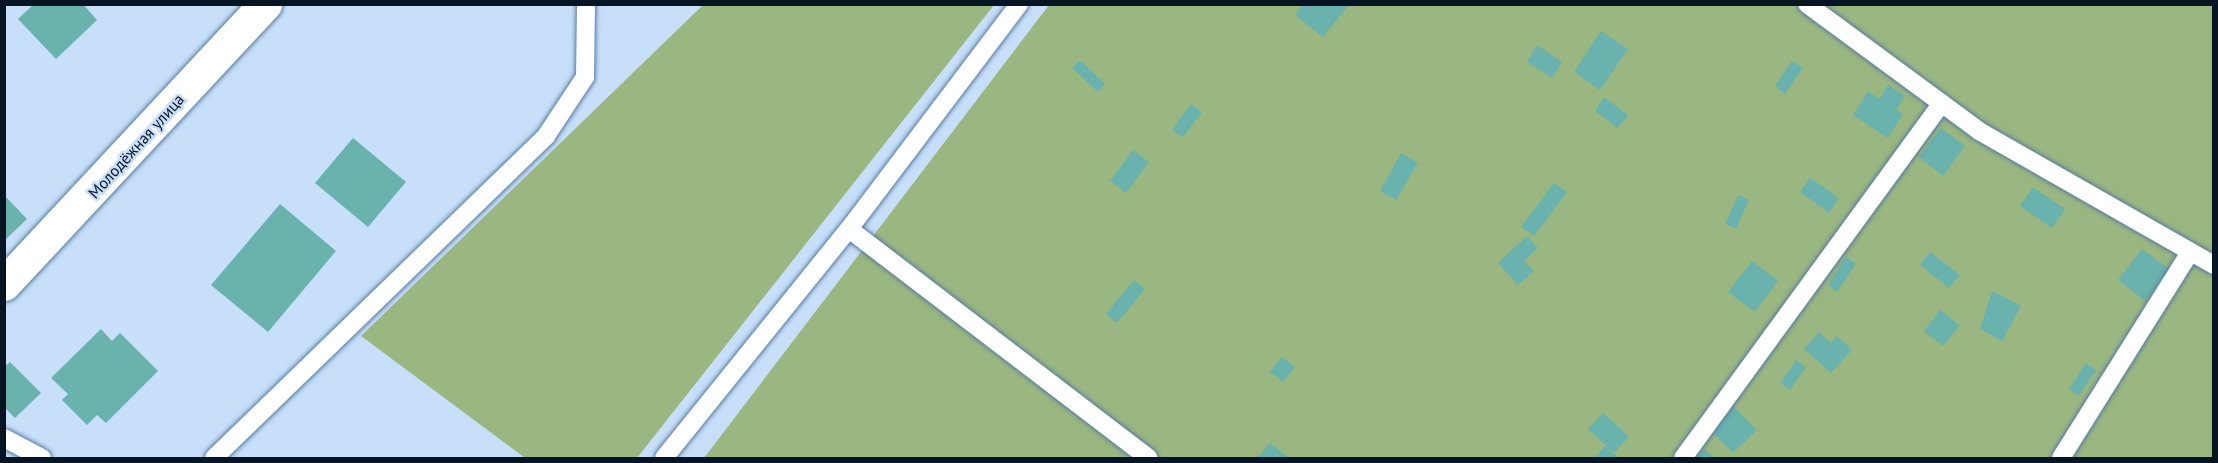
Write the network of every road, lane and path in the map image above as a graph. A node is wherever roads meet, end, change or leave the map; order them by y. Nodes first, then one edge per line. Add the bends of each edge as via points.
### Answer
1 (265, 4) edge
2 (586, 4) edge
3 (1019, 4) edge
4 (1807, 4) edge
5 (1942, 103) junction
6 (849, 229) junction
7 (2190, 252) junction
8 (2214, 265) edge
9 (4, 284) edge
10 (4, 438) edge
11 (42, 459) edge
12 (214, 459) edge
13 (664, 459) edge
14 (1149, 459) edge
15 (1683, 459) edge
16 (2061, 459) edge

1 - 9 street, Молодёжная улица
2 - 12 lane via 585,77 546,136
3 - 6 lane
4 - 5 lane
5 - 7 lane via 1979,131
5 - 15 lane
6 - 13 lane
6 - 14 lane
7 - 8 lane
7 - 16 lane
10 - 11 lane

